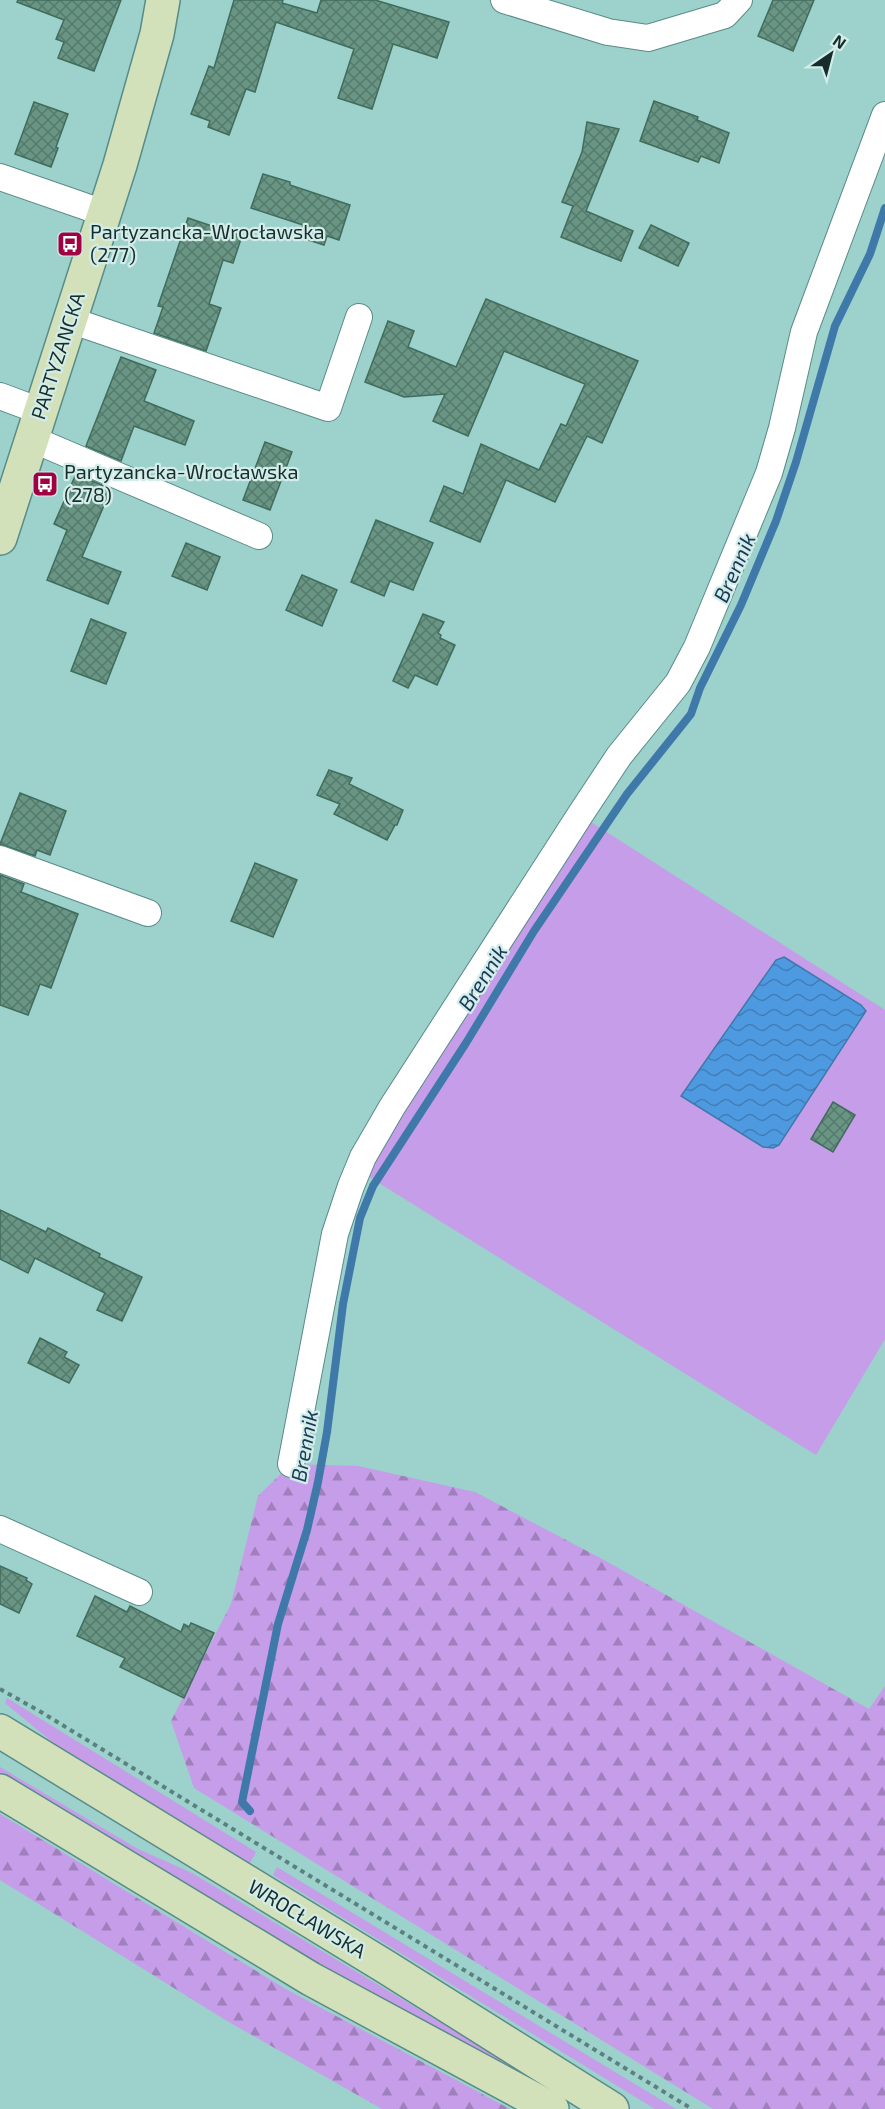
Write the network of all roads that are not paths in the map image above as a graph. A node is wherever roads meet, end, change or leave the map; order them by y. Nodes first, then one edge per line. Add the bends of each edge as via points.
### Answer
1 (163, 0) edge
2 (504, 0) edge
3 (739, 0) edge
4 (885, 116) edge
5 (0, 177) edge
6 (104, 213) junction
7 (359, 317) dead end
8 (70, 320) junction
9 (0, 396) edge
10 (36, 425) junction
11 (1, 532) edge
12 (260, 536) dead end
13 (0, 859) edge
14 (148, 913) dead end
15 (291, 1464) dead end
16 (0, 1528) edge
17 (139, 1592) dead end
18 (0, 1731) edge
19 (0, 1791) edge
20 (552, 2109) edge
21 (612, 2109) edge

1 - 6 main road, PARTYZANCKA via 151,56
2 - 3 street via 608,32 648,38 725,15
4 - 15 street via 804,332 769,473 697,647 678,683 619,756 580,815 363,1157 335,1234
5 - 6 street
6 - 8 main road, PARTYZANCKA
7 - 8 street via 328,408
8 - 10 main road, PARTYZANCKA
9 - 10 street
10 - 11 main road, PARTYZANCKA
10 - 12 street
13 - 14 street
16 - 17 street
18 - 21 main road, WROCŁAWSKA
19 - 20 main road via 311,1979

